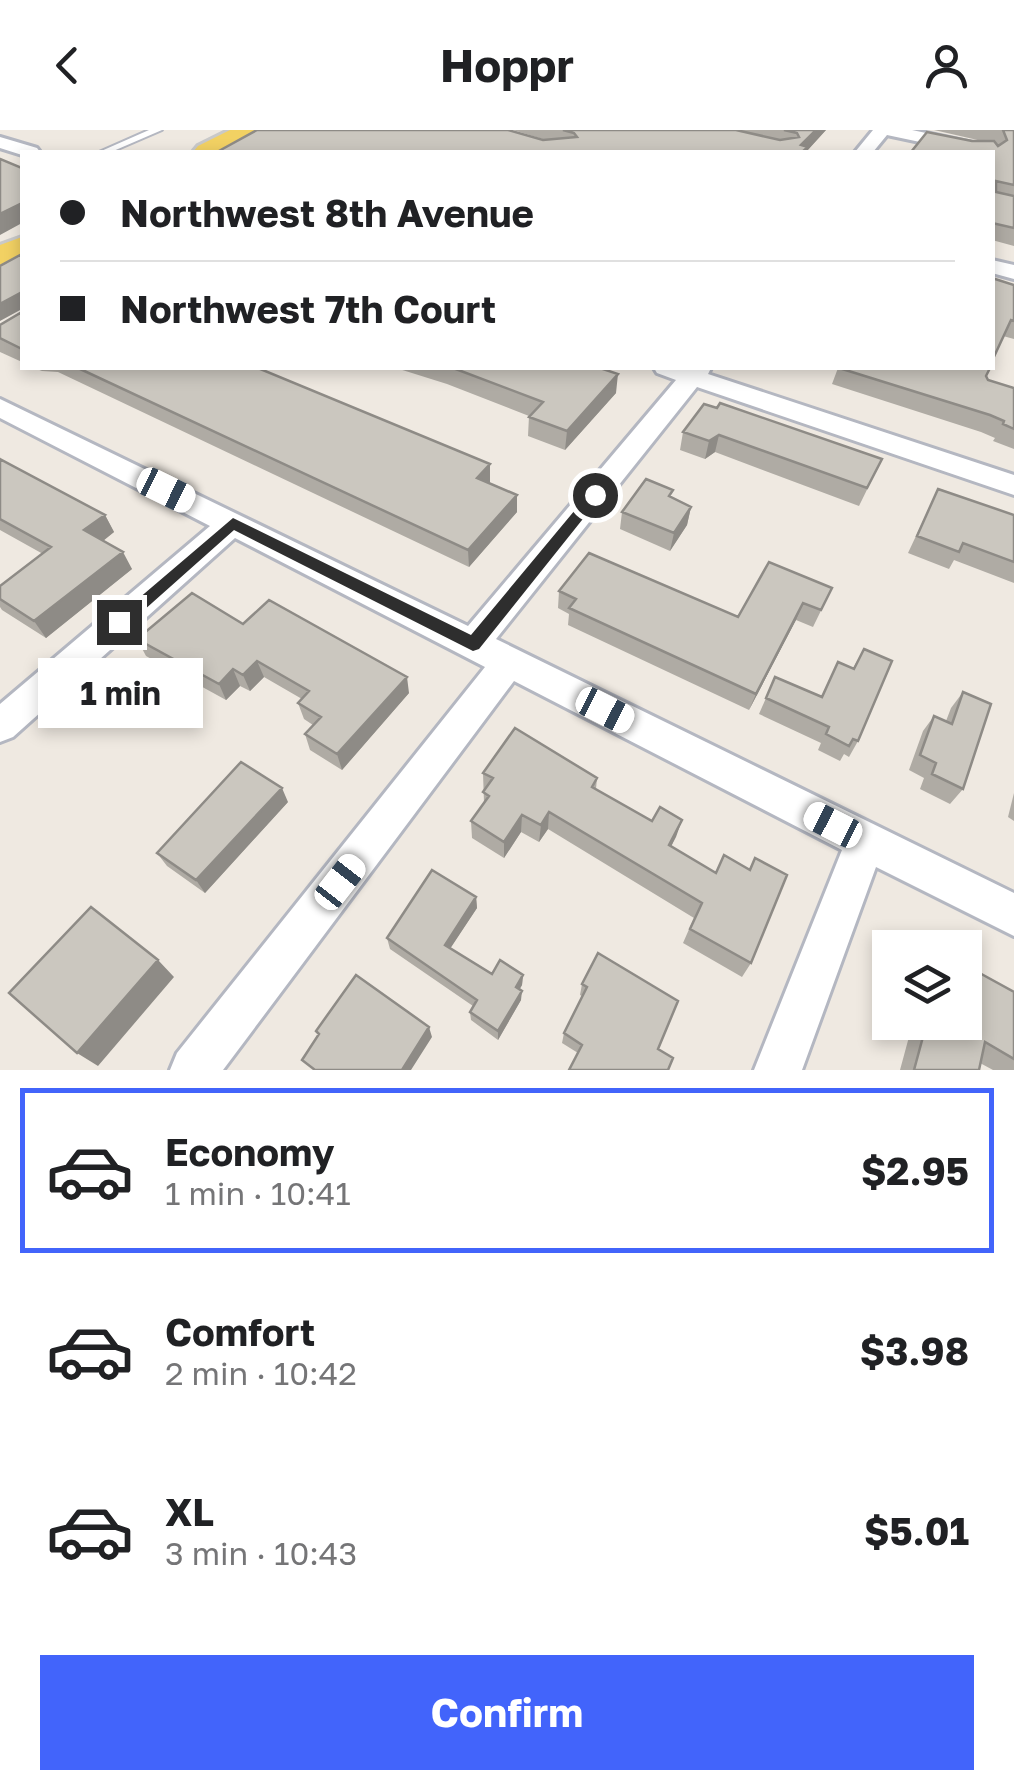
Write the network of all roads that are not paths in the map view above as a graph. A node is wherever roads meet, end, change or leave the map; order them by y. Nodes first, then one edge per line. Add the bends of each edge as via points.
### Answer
1 (157, 130) edge
2 (252, 130) edge
3 (884, 130) edge
4 (0, 142) edge
5 (24, 150) edge
6 (109, 150) edge
7 (212, 150) edge
8 (866, 150) edge
9 (977, 150) edge
10 (686, 370) edge
11 (0, 407) edge
12 (1014, 485) edge
13 (233, 523) junction
14 (491, 653) junction
15 (33, 696) junction
16 (67, 719) dead end
17 (0, 726) edge
18 (866, 841) junction
19 (1014, 916) edge
20 (194, 1070) edge
21 (778, 1070) edge

1 - 6 lane
2 - 7 main road
3 - 8 street
3 - 9 street
4 - 5 street
10 - 12 street
10 - 14 street
11 - 13 street
13 - 14 street
13 - 15 street
14 - 18 street
14 - 20 street
15 - 16 lane
15 - 17 street
18 - 19 street
18 - 21 street

